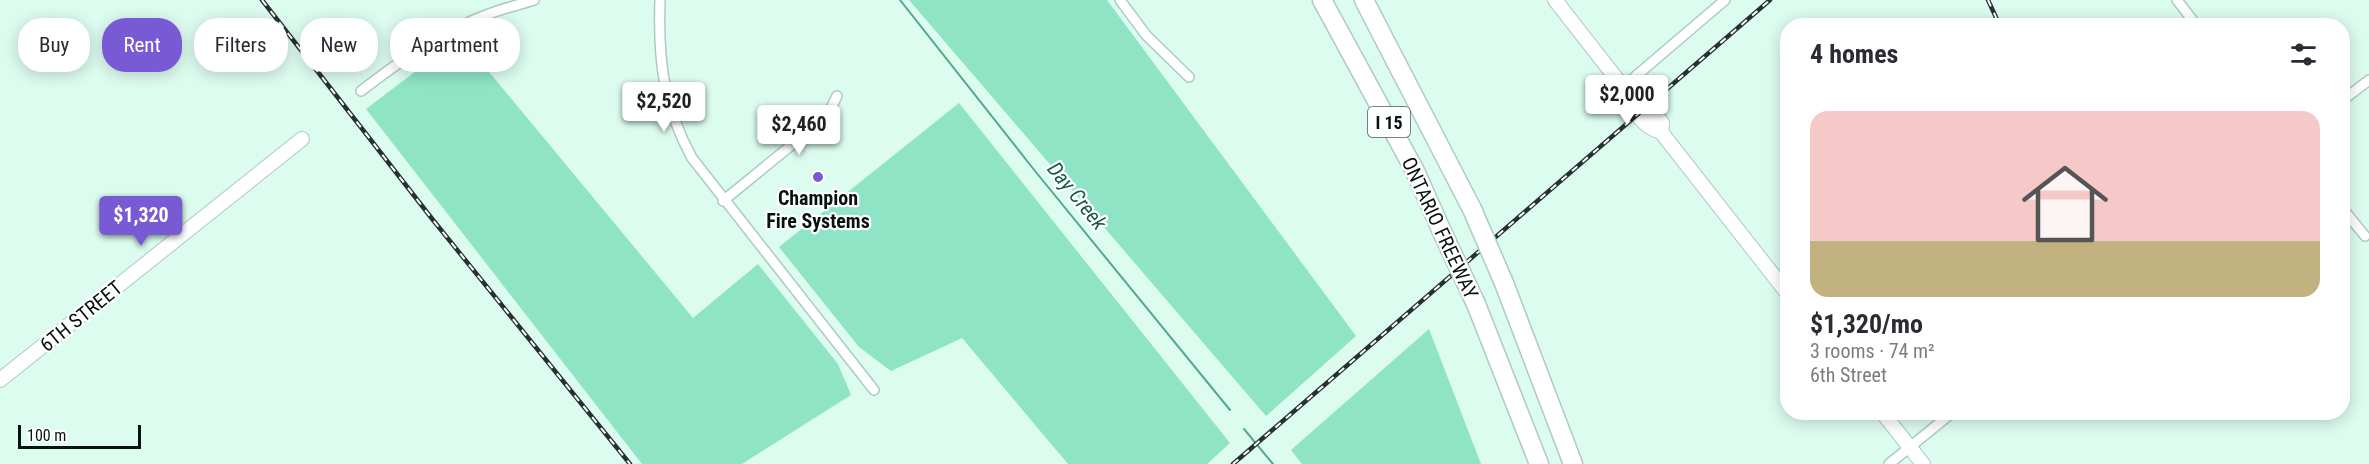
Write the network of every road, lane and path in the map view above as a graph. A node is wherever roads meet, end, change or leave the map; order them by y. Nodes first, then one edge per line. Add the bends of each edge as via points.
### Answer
1 (534, 0) edge
2 (660, 0) edge
3 (1120, 0) edge
4 (1364, 0) edge
5 (1555, 0) edge
6 (1725, 0) edge
7 (2177, 0) edge
8 (1325, 5) edge
9 (2191, 18) edge
10 (1189, 76) dead end
11 (2369, 80) edge
12 (1623, 87) junction
13 (361, 91) dead end
14 (2350, 95) edge
15 (837, 96) dead end
16 (302, 139) dead end
17 (723, 201) junction
18 (2350, 217) edge
19 (2365, 236) dead end
20 (1780, 284) edge
21 (0, 380) edge
22 (874, 390) dead end
23 (1888, 420) edge
24 (1943, 420) edge
25 (1910, 447) junction
26 (1539, 464) edge
27 (1573, 464) edge
28 (1889, 464) edge
29 (1923, 464) edge

1 - 13 street via 489,14 434,40
2 - 17 street via 660,61 671,112 692,158
3 - 10 street via 1146,35
4 - 27 highway, ONTARIO FREEWAY / I 15, bridge via 1472,209
5 - 12 main road
6 - 12 street
7 - 9 street
8 - 26 highway, ONTARIO FREEWAY / I 15, bridge via 1415,171 1476,304
11 - 14 street
12 - 20 main road via 1638,114 1651,130 1661,132
15 - 17 street via 827,116
16 - 21 main road, 6TH STREET
17 - 22 street
18 - 19 street
23 - 25 main road
24 - 25 street
25 - 28 street
25 - 29 main road

